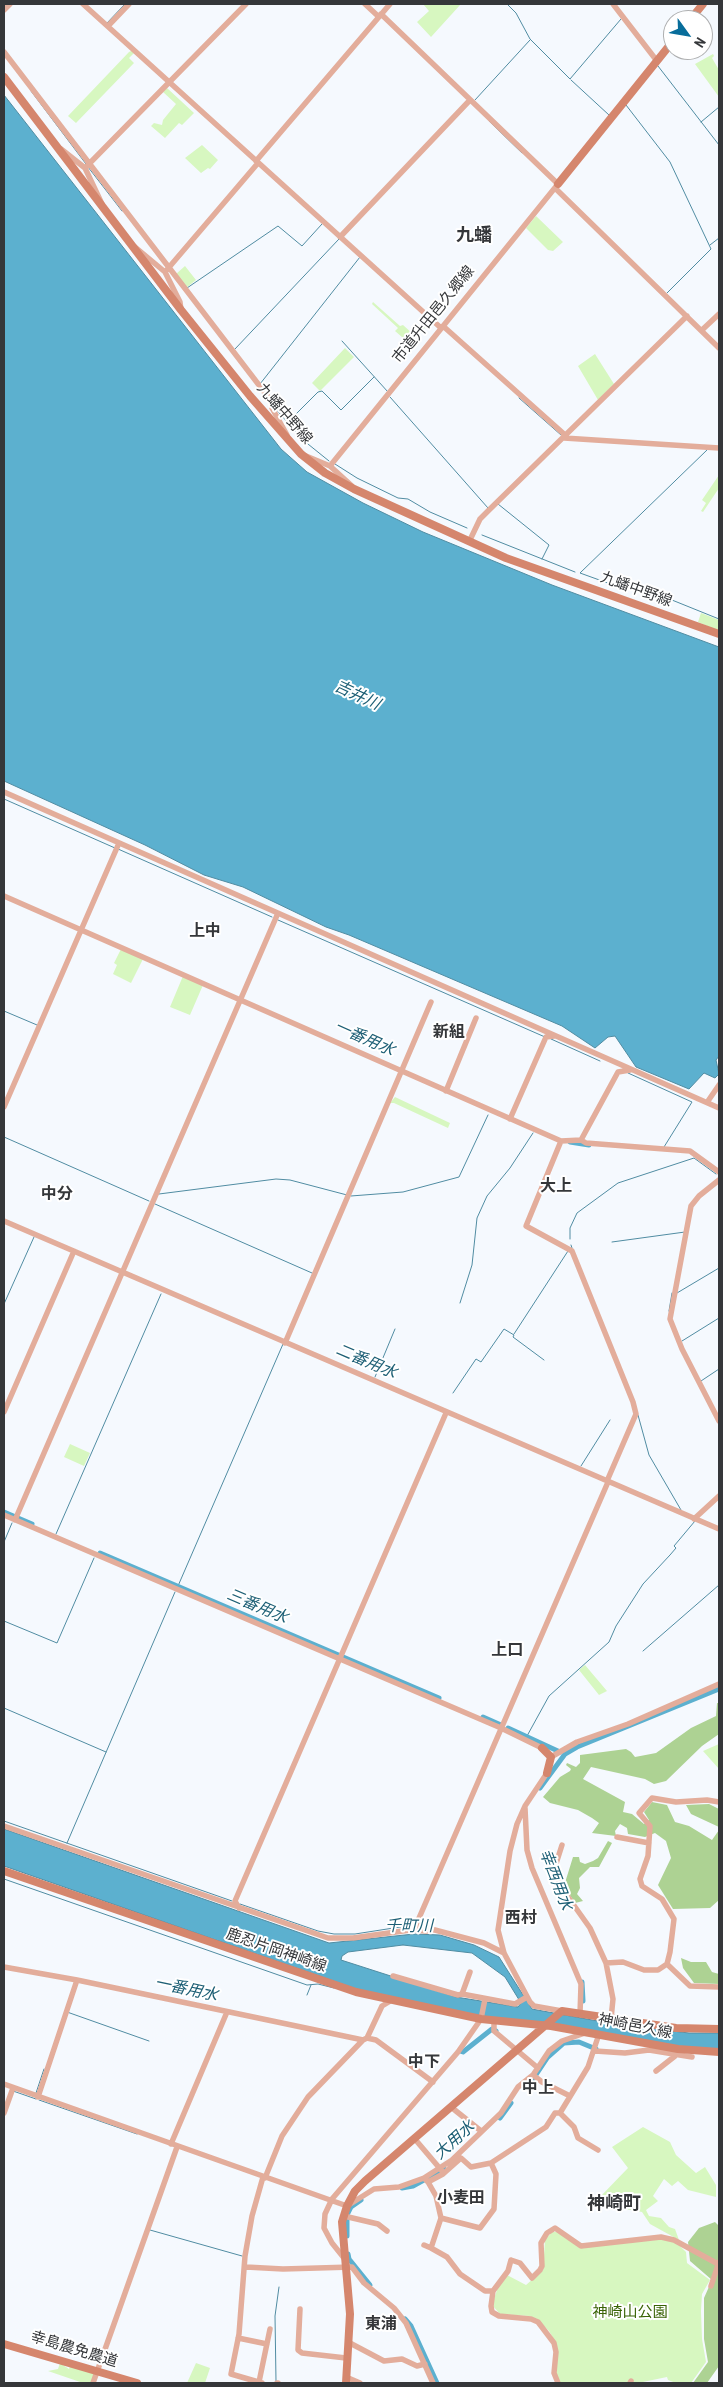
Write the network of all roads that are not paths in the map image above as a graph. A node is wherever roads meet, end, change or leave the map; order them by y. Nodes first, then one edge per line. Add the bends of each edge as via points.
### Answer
1 (10, 4) edge
2 (84, 4) edge
3 (129, 4) edge
4 (246, 4) edge
5 (365, 4) edge
6 (390, 4) edge
7 (613, 4) edge
8 (4, 10) edge
9 (380, 15) junction
10 (109, 25) junction
11 (4, 52) edge
12 (663, 53) edge
13 (656, 62) junction
14 (4, 78) edge
15 (171, 82) junction
16 (471, 102) junction
17 (53, 144) junction
18 (257, 161) junction
19 (88, 166) junction
20 (557, 186) junction
21 (103, 208) junction
22 (341, 236) junction
23 (132, 246) junction
24 (167, 270) junction
25 (181, 310) junction
26 (719, 314) edge
27 (687, 316) junction
28 (442, 327) junction
29 (703, 329) junction
30 (719, 348) edge
31 (564, 436) junction
32 (291, 446) junction
33 (719, 448) edge
34 (300, 454) junction
35 (330, 466) junction
36 (354, 490) junction
37 (470, 542) junction
38 (719, 634) edge
39 (4, 792) edge
40 (117, 847) junction
41 (4, 896) edge
42 (276, 917) junction
43 (81, 929) junction
44 (240, 999) junction
45 (431, 1002) dead end
46 (476, 1018) dead end
47 (556, 1035) junction
48 (402, 1070) junction
49 (632, 1070) junction
50 (719, 1086) edge
51 (446, 1090) junction
52 (708, 1101) junction
53 (4, 1107) edge
54 (719, 1108) edge
55 (510, 1118) junction
56 (563, 1140) junction
57 (581, 1140) junction
58 (719, 1172) edge
59 (719, 1180) edge
60 (4, 1221) edge
61 (74, 1251) junction
62 (123, 1271) junction
63 (285, 1341) junction
64 (4, 1412) edge
65 (446, 1413) junction
66 (719, 1421) edge
67 (608, 1480) junction
68 (719, 1496) edge
69 (4, 1515) edge
70 (16, 1518) junction
71 (694, 1519) junction
72 (719, 1529) edge
73 (340, 1657) junction
74 (719, 1684) edge
75 (501, 1728) junction
76 (542, 1748) joint
77 (552, 1757) junction
78 (547, 1772) joint
79 (719, 1802) edge
80 (525, 1806) junction
81 (4, 1826) edge
82 (616, 1837) dead end
83 (649, 1843) junction
84 (562, 1845) dead end
85 (4, 1872) edge
86 (236, 1904) junction
87 (443, 1932) junction
88 (504, 1953) junction
89 (606, 1963) junction
90 (667, 1964) junction
91 (4, 1967) edge
92 (470, 1972) dead end
93 (393, 1976) dead end
94 (77, 1980) junction
95 (719, 1987) edge
96 (462, 1994) junction
97 (524, 1999) junction
98 (392, 2000) junction
99 (485, 2000) junction
100 (228, 2012) junction
101 (561, 2013) junction
102 (580, 2014) junction
103 (482, 2018) junction
104 (610, 2019) junction
105 (494, 2020) junction
106 (548, 2025) junction
107 (719, 2029) edge
108 (587, 2032) junction
109 (599, 2034) junction
110 (365, 2039) junction
111 (517, 2050) junction
112 (595, 2051) junction
113 (719, 2052) edge
114 (677, 2053) junction
115 (692, 2058) dead end
116 (538, 2068) junction
117 (656, 2071) dead end
118 (535, 2076) junction
119 (432, 2081) junction
120 (4, 2084) edge
121 (12, 2089) junction
122 (570, 2096) junction
123 (38, 2097) junction
124 (451, 2107) junction
125 (4, 2113) edge
126 (560, 2113) junction
127 (481, 2131) junction
128 (414, 2138) junction
129 (175, 2147) junction
130 (598, 2150) dead end
131 (459, 2156) junction
132 (491, 2163) junction
133 (442, 2171) junction
134 (263, 2178) junction
135 (426, 2180) junction
136 (332, 2199) junction
137 (347, 2206) junction
138 (346, 2217) junction
139 (441, 2218) junction
140 (386, 2231) dead end
141 (424, 2245) dead end
142 (432, 2248) junction
143 (345, 2262) junction
144 (719, 2263) edge
145 (246, 2266) junction
146 (711, 2286) dead end
147 (494, 2291) junction
148 (300, 2309) dead end
149 (270, 2329) dead end
150 (238, 2338) junction
151 (348, 2342) junction
152 (4, 2344) edge
153 (267, 2344) junction
154 (346, 2358) junction
155 (425, 2364) junction
156 (97, 2371) junction
157 (346, 2380) edge
158 (93, 2383) edge
159 (137, 2383) edge
160 (257, 2383) edge
161 (360, 2383) edge
162 (433, 2383) edge
163 (558, 2383) edge

1 - 8 street
2 - 10 street
3 - 10 street
4 - 15 street
5 - 9 street
6 - 9 street
7 - 13 street
9 - 16 street
9 - 18 street
10 - 15 street
11 - 19 street
12 - 13 main road, 市道升田邑久郷線
13 - 20 main road, 市道升田邑久郷線
14 - 17 main road, 九蟠中野線
15 - 18 street
15 - 19 street
16 - 20 street
16 - 22 street
17 - 19 street
17 - 21 main road, 九蟠中野線
18 - 22 street
18 - 24 street
19 - 21 street
19 - 24 street
20 - 27 street
20 - 28 street, 市道升田邑久郷線
21 - 23 main road, 九蟠中野線
22 - 28 street
23 - 24 street
23 - 25 main road, 九蟠中野線
24 - 25 street
24 - 32 street via 275,406 272,408
25 - 32 main road, 九蟠中野線
26 - 29 street
27 - 29 street
27 - 31 street
28 - 31 street
28 - 35 street, 市道升田邑久郷線
29 - 30 street
31 - 33 street
31 - 37 street via 480,519
32 - 34 main road, 九蟠中野線
34 - 35 street
34 - 36 main road, 九蟠中野線
35 - 36 street
36 - 37 main road, 九蟠中野線
37 - 38 main road, 九蟠中野線 via 506,558
39 - 40 street
40 - 42 street
40 - 43 street
41 - 43 street
42 - 44 street
42 - 47 street
43 - 44 street
43 - 53 street
44 - 48 street
44 - 62 street
45 - 48 street
46 - 51 street
47 - 49 street
47 - 55 street via 546,1037
48 - 51 street
48 - 63 street
49 - 52 street
49 - 57 street via 618,1072
50 - 52 street
51 - 55 street
52 - 54 street
55 - 56 street
56 - 57 street
56 - 67 street via 526,1226 572,1250 633,1402 636,1414
57 - 58 street via 690,1151
59 - 66 street via 698,1196 691,1206 670,1320
60 - 61 street
61 - 62 street
61 - 64 street
62 - 63 street
62 - 70 street
63 - 65 street
65 - 67 street
65 - 73 street
67 - 71 street
67 - 75 street
68 - 71 street
69 - 70 street
70 - 73 street
71 - 72 street
73 - 75 street
73 - 86 street
74 - 77 street via 628,1724 577,1742
75 - 76 street
75 - 87 street via 416,1925
76 - 77 main road
77 - 78 main road
78 - 80 street
79 - 83 street via 676,1802 652,1798 639,1813 650,1826
80 - 88 street via 510,1851 499,1923
80 - 102 street via 527,1850 581,1984
81 - 86 street
82 - 83 street
83 - 90 street via 640,1878 642,1886 662,1899 674,1919
84 - 89 street via 554,1870 563,1890 590,1928
85 - 98 main road, 鹿忍片岡神崎線 via 298,1974
86 - 87 street via 328,1938 410,1930
87 - 88 street via 484,1943
88 - 97 street
89 - 90 street via 623,1962 644,1970 658,1970
89 - 104 street via 613,1999
90 - 95 street via 690,1986
91 - 94 street
92 - 96 street
93 - 96 street
94 - 100 street
94 - 123 street
96 - 99 street
97 - 99 street via 515,2004
97 - 101 street via 534,2006
98 - 103 main road, 鹿忍片岡神崎線
98 - 110 street via 382,2006
99 - 103 street
100 - 110 street
100 - 129 street
101 - 102 main road
101 - 106 main road
102 - 104 main road
103 - 105 main road, 鹿忍片岡神崎線
103 - 119 street
104 - 107 main road via 685,2029
105 - 106 main road, 鹿忍片岡神崎線
105 - 111 street via 494,2030
106 - 108 main road, 神崎邑久線
106 - 111 main road
108 - 109 main road, 神崎邑久線
108 - 116 street via 559,2044
109 - 112 street
109 - 114 main road, 神崎邑久線
110 - 119 street via 376,2040
110 - 134 street via 308,2097 282,2136
111 - 116 street
111 - 124 main road
112 - 114 street
112 - 122 street
113 - 114 main road, 神崎邑久線
114 - 115 street
114 - 117 street
116 - 118 street
118 - 122 street
118 - 127 street via 518,2087 501,2113
119 - 136 street
120 - 121 street
121 - 123 street
121 - 125 street
122 - 126 street
123 - 129 street
124 - 127 street
124 - 128 main road
126 - 130 street via 574,2127 578,2138
126 - 132 street via 556,2113 546,2127
127 - 131 street
128 - 133 street
128 - 137 main road via 355,2191
129 - 134 street
129 - 156 street
131 - 132 street via 471,2167
131 - 133 street
132 - 139 street via 496,2174 494,2209 480,2228
133 - 135 street
134 - 136 street
134 - 145 street via 252,2216
135 - 137 street via 374,2189
135 - 139 street via 436,2196
136 - 137 street
136 - 143 street via 324,2214 324,2228
137 - 138 main road
138 - 140 street via 378,2224
138 - 143 main road via 342,2239
139 - 142 street
141 - 142 street
142 - 147 street via 466,2278 485,2291
143 - 145 street via 283,2270
143 - 151 main road via 350,2314
143 - 155 street via 406,2323
144 - 146 street
144 - 147 street via 674,2240 661,2237 581,2246 555,2228 541,2243 540,2270 532,2278 520,2263 511,2260 508,2271
145 - 150 street
147 - 163 street via 492,2312 499,2316 535,2320 554,2343 554,2373
148 - 154 street via 298,2350
149 - 153 street
150 - 153 street
150 - 160 street via 232,2374
151 - 154 main road
151 - 155 street via 384,2361 402,2359 417,2366
152 - 156 main road, 幸島農免農道
153 - 160 street
154 - 157 main road
155 - 162 street
156 - 158 street
156 - 159 main road, 幸島農免農道
157 - 161 street

